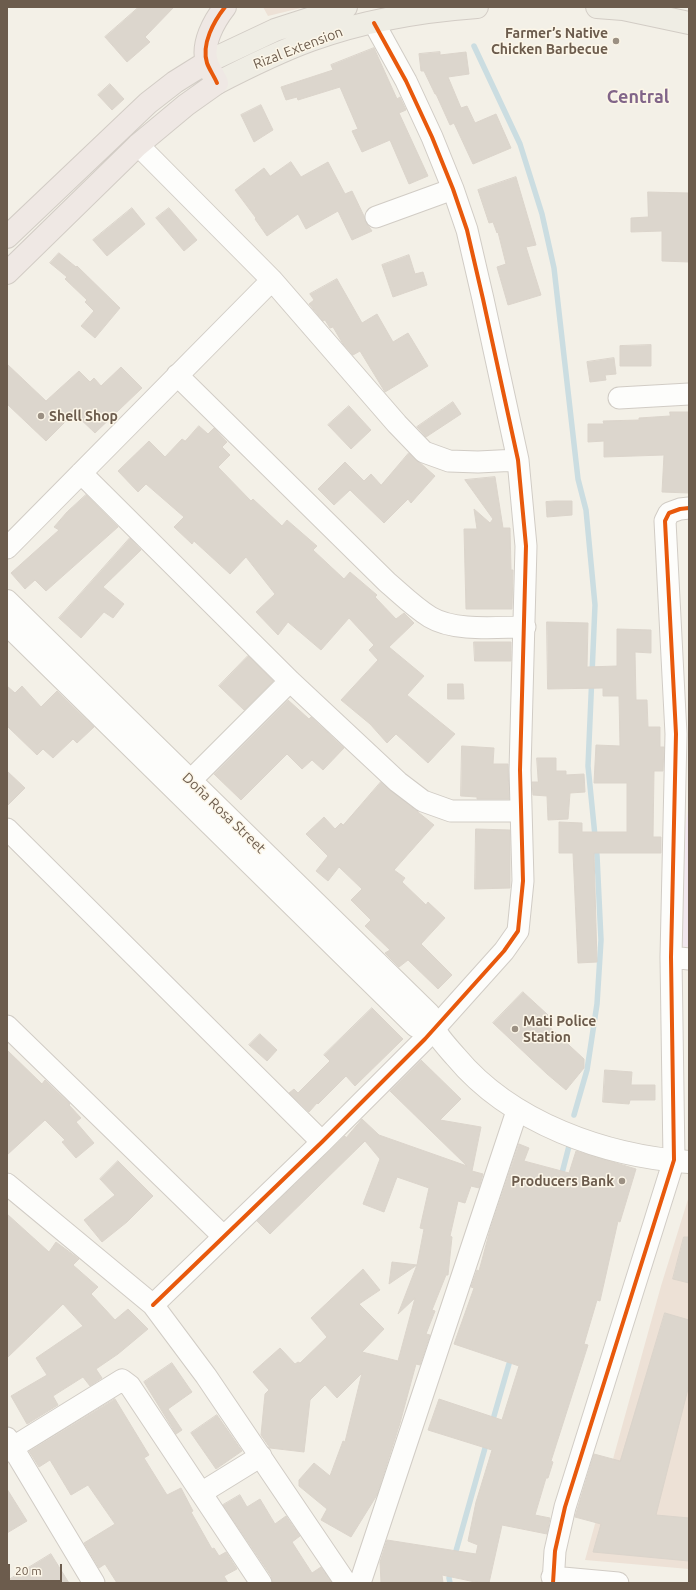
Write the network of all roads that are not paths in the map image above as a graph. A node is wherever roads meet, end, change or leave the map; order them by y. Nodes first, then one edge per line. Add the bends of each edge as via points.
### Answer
1 (225, 7) edge
2 (346, 7) edge
3 (477, 7) edge
4 (597, 7) edge
5 (374, 23) junction
6 (689, 23) edge
7 (206, 62) junction
8 (217, 83) junction
9 (138, 145) junction
10 (453, 189) junction
11 (376, 217) dead end
12 (7, 237) edge
13 (8, 268) edge
14 (272, 280) junction
15 (177, 375) junction
16 (689, 394) edge
17 (619, 398) dead end
18 (518, 460) junction
19 (81, 473) junction
20 (689, 508) edge
21 (7, 548) edge
22 (7, 601) edge
23 (7, 624) edge
24 (525, 627) junction
25 (290, 681) junction
26 (186, 787) junction
27 (521, 811) junction
28 (7, 829) edge
29 (680, 958) edge
30 (7, 1026) edge
31 (433, 1030) junction
32 (517, 1111) junction
33 (322, 1142) junction
34 (681, 1161) edge
35 (7, 1184) edge
36 (223, 1236) junction
37 (153, 1305) junction
38 (9, 1445) edge
39 (261, 1456) junction
40 (200, 1493) junction
41 (552, 1580) edge
42 (94, 1583) edge
43 (261, 1583) edge
44 (346, 1583) edge
45 (360, 1583) edge
46 (618, 1583) edge

1 - 7 highway via 210,32
2 - 7 main road, Rizal Extension via 275,30
3 - 5 main road, Rizal Extension via 425,13
4 - 6 main road via 623,9
5 - 8 main road, Rizal Extension via 312,40 254,63
5 - 10 street via 406,81
7 - 8 highway
7 - 12 highway via 143,107
8 - 9 highway via 206,89
9 - 13 highway
9 - 14 street
10 - 11 street
10 - 18 street via 481,291
14 - 15 street
14 - 18 street via 424,452 449,461
15 - 19 street
15 - 24 street via 387,582 416,607 432,618 453,626
16 - 17 street
18 - 24 street via 526,546
19 - 21 street
19 - 25 street
20 - 29 street via 669,513 666,521 676,734
22 - 26 street, Doña Rosa Street
23 - 26 street, Doña Rosa Street
24 - 27 street
25 - 26 street
25 - 27 street via 398,782 423,802 452,811
26 - 31 street, Doña Rosa Street via 429,1014
27 - 31 street via 522,881 518,931 504,951
28 - 33 street
29 - 34 street
30 - 36 street
31 - 32 street, Doña Rosa Street via 478,1080
31 - 33 street
32 - 34 street, Doña Rosa Street via 570,1135 624,1151
32 - 45 street
33 - 36 street
34 - 41 street via 565,1507 555,1551
35 - 37 street
36 - 37 street
37 - 39 street
38 - 40 street via 122,1380 130,1386
38 - 42 street
39 - 40 street
39 - 44 street
40 - 43 street
41 - 46 street

